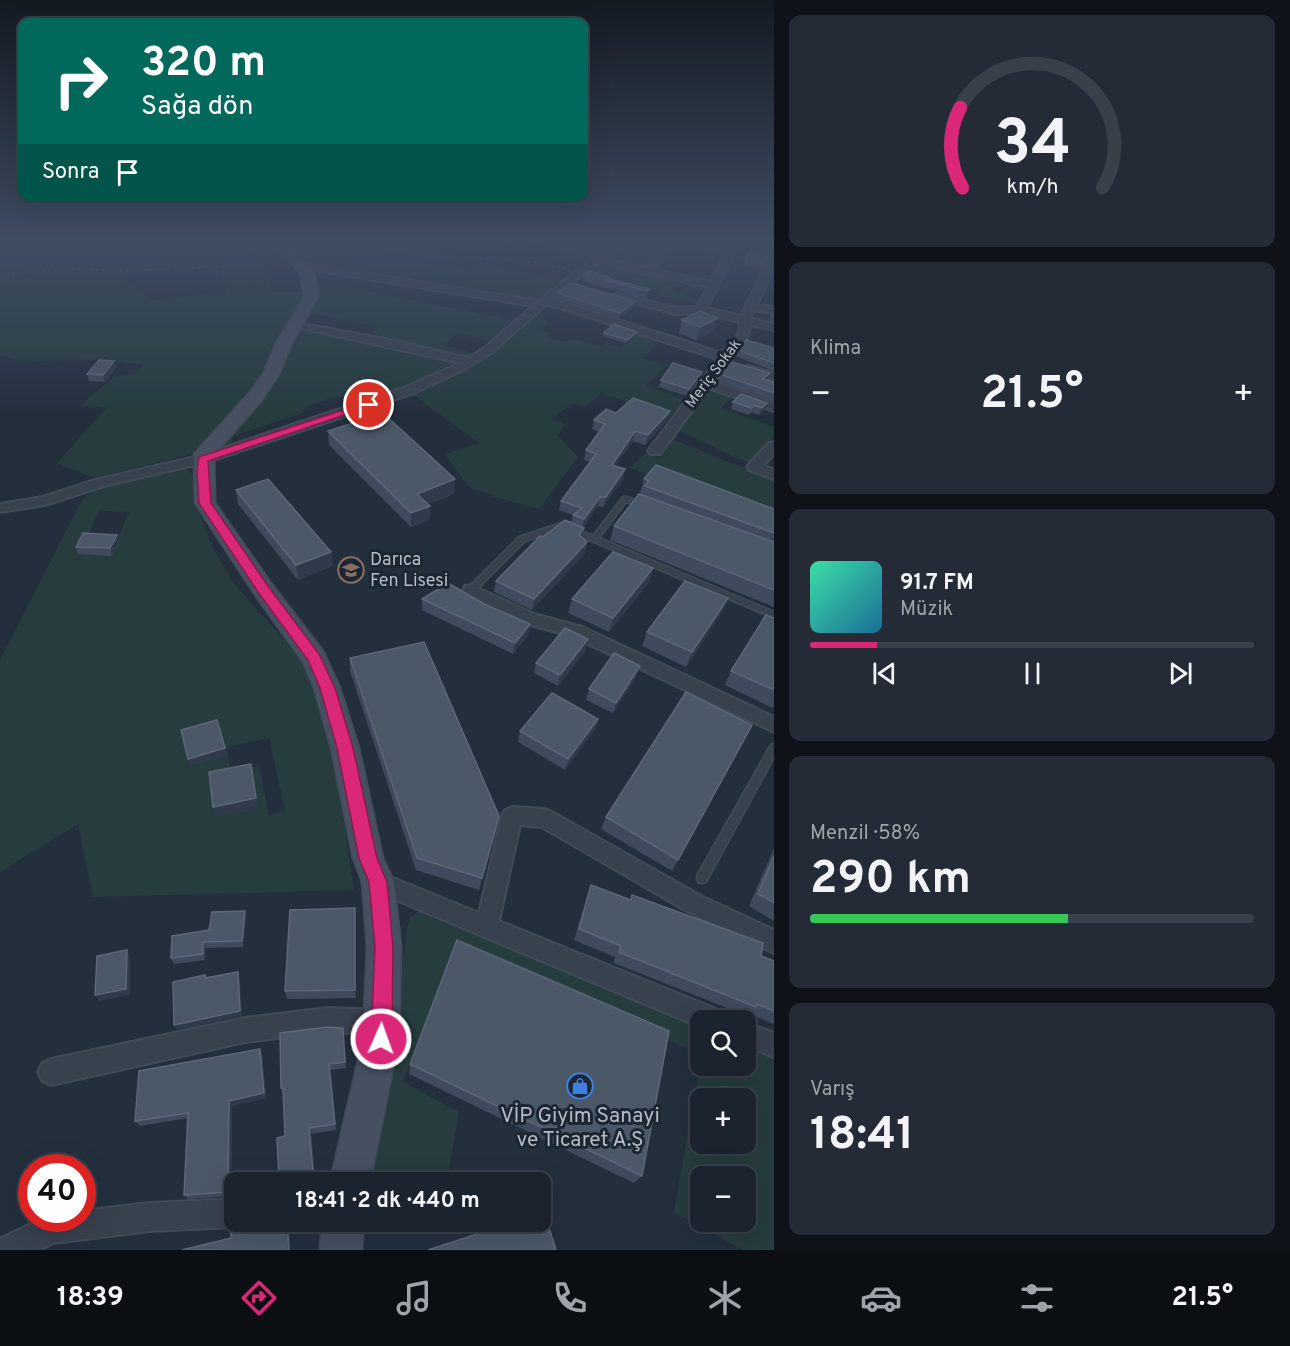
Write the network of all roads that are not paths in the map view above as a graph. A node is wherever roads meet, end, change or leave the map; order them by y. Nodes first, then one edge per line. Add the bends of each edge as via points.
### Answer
1 (310, 299) edge
2 (529, 299) edge
3 (546, 299) edge
4 (621, 299) edge
5 (706, 299) edge
6 (755, 299) edge
7 (543, 302) junction
8 (751, 308) junction
9 (701, 310) junction
10 (774, 310) edge
11 (745, 319) junction
12 (668, 323) junction
13 (296, 324) junction
14 (774, 327) edge
15 (724, 359) junction
16 (470, 362) junction
17 (774, 377) edge
18 (706, 383) junction
19 (774, 407) edge
20 (774, 446) edge
21 (655, 451) dead end
22 (203, 459) junction
23 (774, 475) edge
24 (646, 507) edge
25 (0, 508) edge
26 (594, 539) junction
27 (471, 590) joint
28 (774, 615) edge
29 (774, 725) edge
30 (774, 748) edge
31 (702, 878) dead end
32 (378, 882) junction
33 (487, 927) junction
34 (774, 942) edge
35 (690, 1011) edge
36 (382, 1022) junction
37 (756, 1038) edge
38 (774, 1046) edge
39 (51, 1072) dead end
40 (352, 1172) edge
41 (224, 1213) edge
42 (342, 1232) edge
43 (8, 1250) edge
44 (341, 1250) edge

1 - 13 street
2 - 7 street
3 - 7 street
4 - 12 street
5 - 9 street
6 - 8 street, Meriç Sokak
7 - 12 street
7 - 16 street
8 - 10 street
8 - 11 street, Meriç Sokak
9 - 11 street
9 - 12 street
11 - 14 street
11 - 15 street, Meriç Sokak via 746,342
12 - 15 street
13 - 16 street
13 - 22 street via 272,374
15 - 17 street
15 - 18 street, Meriç Sokak
16 - 22 street via 410,390
18 - 19 street
18 - 21 street, Meriç Sokak
20 - 23 street via 754,467
22 - 25 street via 100,483 45,501
22 - 32 street via 205,503 314,658 327,688 345,748 368,858
24 - 26 lane via 625,499
26 - 27 lane via 561,525 522,539
26 - 28 lane
27 - 29 street via 530,618 576,631
30 - 31 lane
32 - 33 street
32 - 36 street via 384,947
33 - 34 street via 512,816 545,818 693,903
33 - 35 street
36 - 39 street via 328,1020 245,1030
36 - 40 street
37 - 38 street
41 - 43 street via 149,1217 51,1229
42 - 44 street

